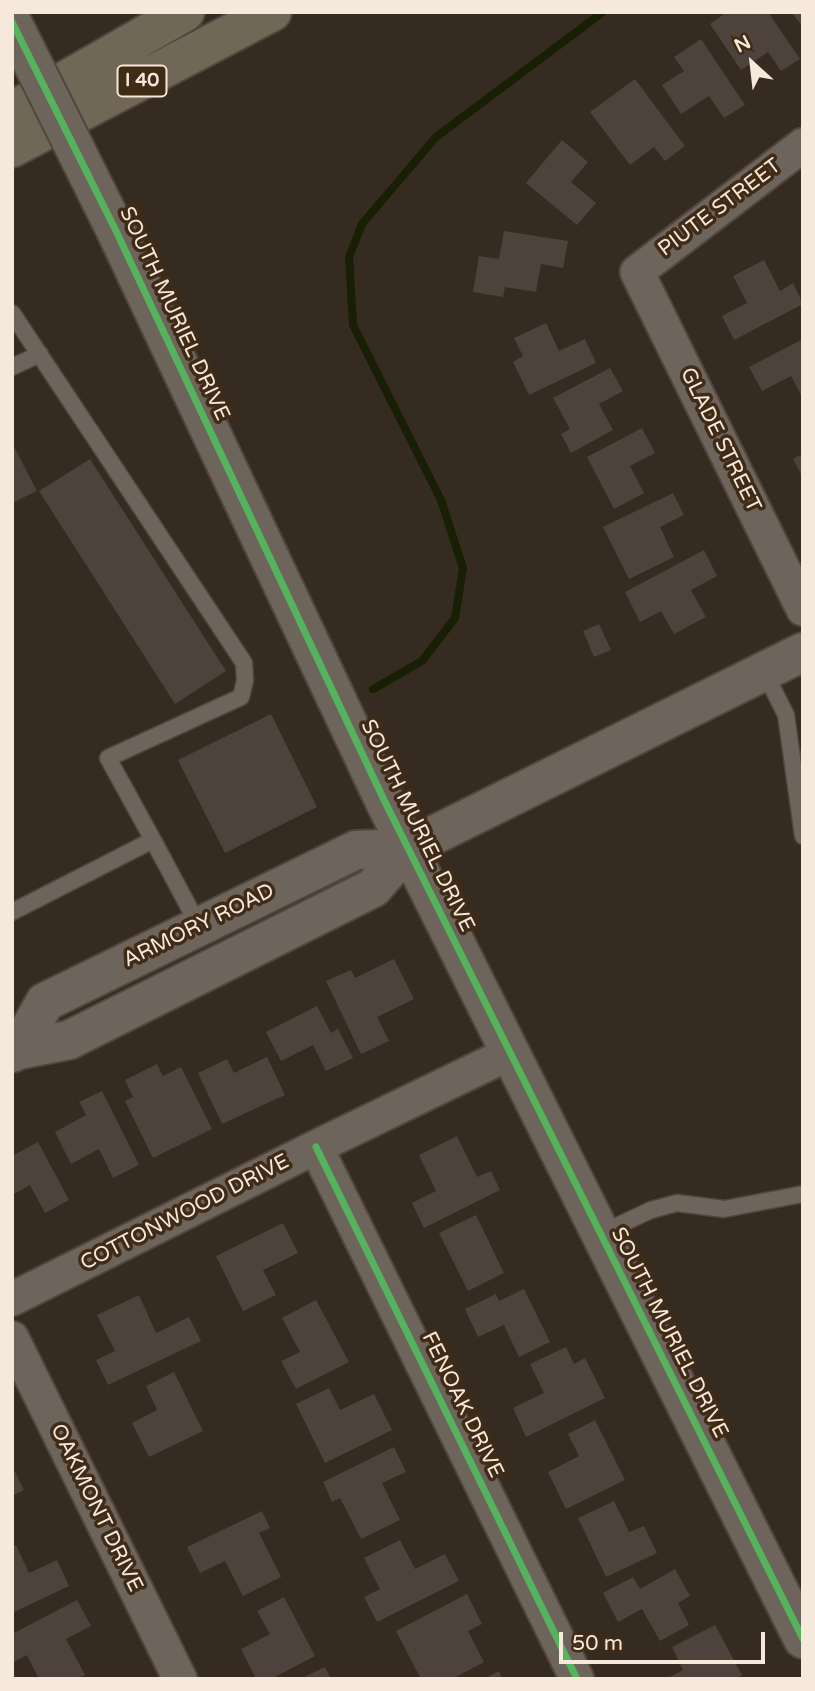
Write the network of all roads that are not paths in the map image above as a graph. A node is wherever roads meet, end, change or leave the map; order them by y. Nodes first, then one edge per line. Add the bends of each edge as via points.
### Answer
1 (185, 12) edge
2 (272, 12) edge
3 (12, 22) edge
4 (12, 111) edge
5 (803, 145) edge
6 (12, 148) edge
7 (637, 272) joint
8 (12, 313) edge
9 (40, 354) junction
10 (12, 368) edge
11 (803, 609) edge
12 (803, 652) edge
13 (764, 671) junction
14 (803, 836) edge
15 (153, 840) junction
16 (408, 848) junction
17 (12, 912) edge
18 (199, 926) junction
19 (15, 1052) edge
20 (510, 1053) junction
21 (316, 1147) junction
22 (803, 1194) edge
23 (600, 1234) junction
24 (12, 1300) edge
25 (12, 1338) edge
26 (803, 1639) edge
27 (180, 1679) edge
28 (577, 1679) edge

1 - 4 highway
2 - 6 highway, I 40
3 - 16 main road, SOUTH MURIEL DRIVE, bridge
5 - 7 street, PIUTE STREET
7 - 11 street, GLADE STREET
8 - 9 lane
9 - 10 lane
9 - 15 lane via 244,663 240,697 108,758
12 - 13 main road, ARMORY ROAD
13 - 14 lane via 786,715
13 - 16 main road, ARMORY ROAD
15 - 17 lane
15 - 18 lane
16 - 18 main road, ARMORY ROAD via 356,850
16 - 19 main road, ARMORY ROAD via 373,888 69,1040
16 - 20 main road, SOUTH MURIEL DRIVE
18 - 19 main road, ARMORY ROAD via 45,1002
20 - 21 street, COTTONWOOD DRIVE
20 - 23 main road, SOUTH MURIEL DRIVE
21 - 24 street, COTTONWOOD DRIVE
21 - 28 street, FENOAK DRIVE
22 - 23 lane via 724,1209 677,1203
23 - 26 main road, SOUTH MURIEL DRIVE
25 - 27 street, OAKMONT DRIVE

